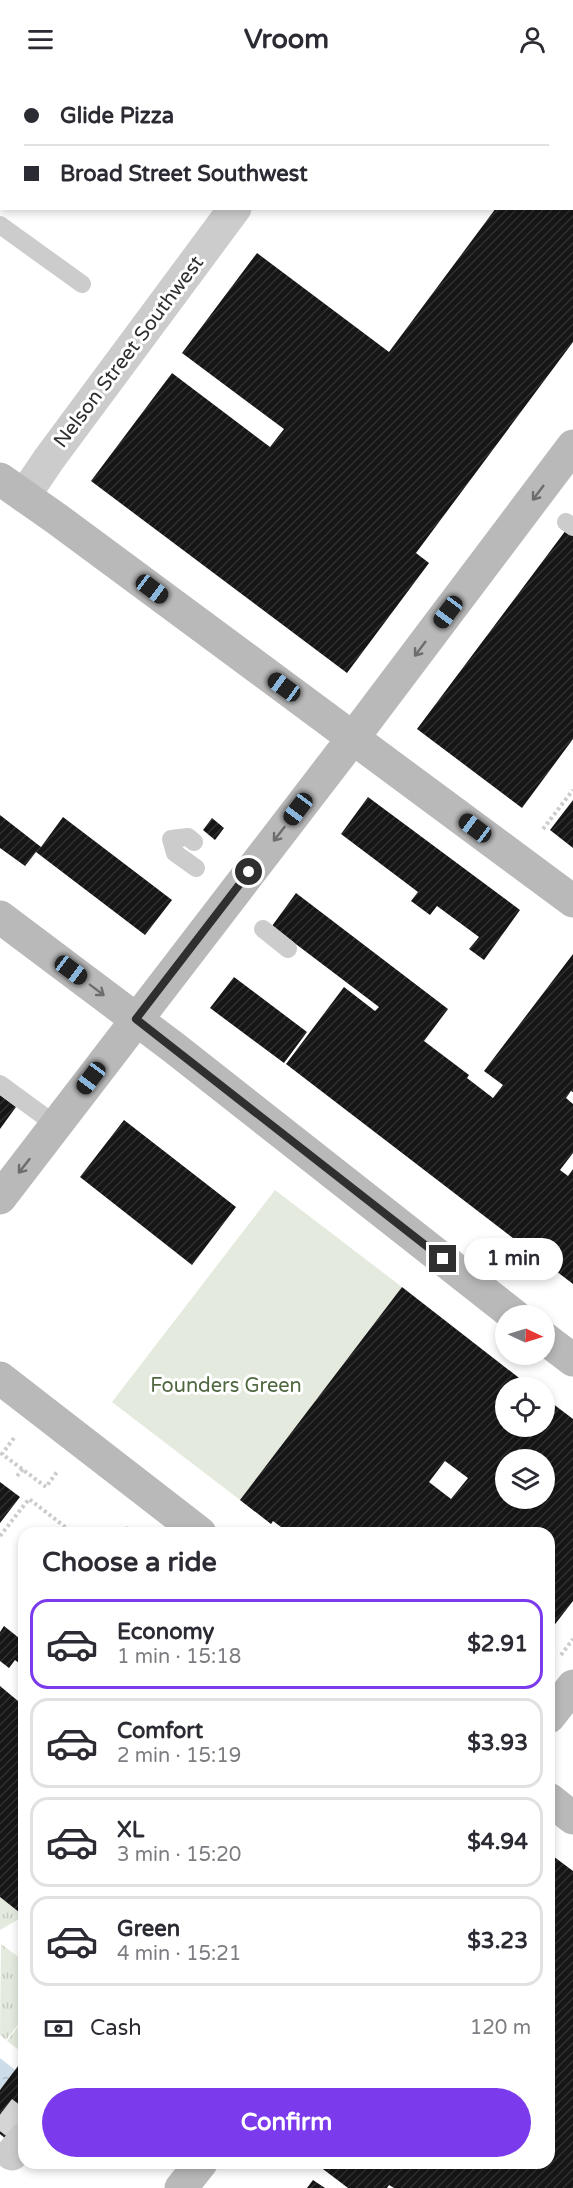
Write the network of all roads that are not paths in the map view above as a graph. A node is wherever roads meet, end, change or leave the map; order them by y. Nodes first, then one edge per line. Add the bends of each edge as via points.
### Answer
1 (235, 210) edge
2 (0, 225) edge
3 (82, 284) dead end
4 (573, 446) edge
5 (12, 488) edge
6 (353, 738) junction
7 (194, 842) dead end
8 (196, 868) dead end
9 (573, 901) edge
10 (0, 916) edge
11 (263, 929) dead end
12 (288, 949) dead end
13 (136, 1019) junction
14 (0, 1084) edge
15 (56, 1125) junction
16 (0, 1198) edge
17 (501, 1305) edge
18 (555, 1346) edge
19 (573, 1360) edge
20 (0, 1378) edge
21 (192, 1527) edge
22 (573, 1686) edge
23 (555, 1710) edge
24 (555, 1804) edge
25 (573, 1818) edge
26 (196, 2169) edge
27 (181, 2188) edge

1 - 5 street, Nelson Street Southwest via 49,459
2 - 3 lane
4 -> 6 street
5 - 6 street
6 - 9 street
6 -> 13 street
7 - 8 lane via 188,837 171,839 176,853
10 -> 13 street
11 - 12 lane
13 - 15 street
13 - 17 street
14 - 15 lane
15 -> 16 street
18 - 19 street
20 - 21 street
22 - 23 street
24 - 25 street
26 - 27 street

